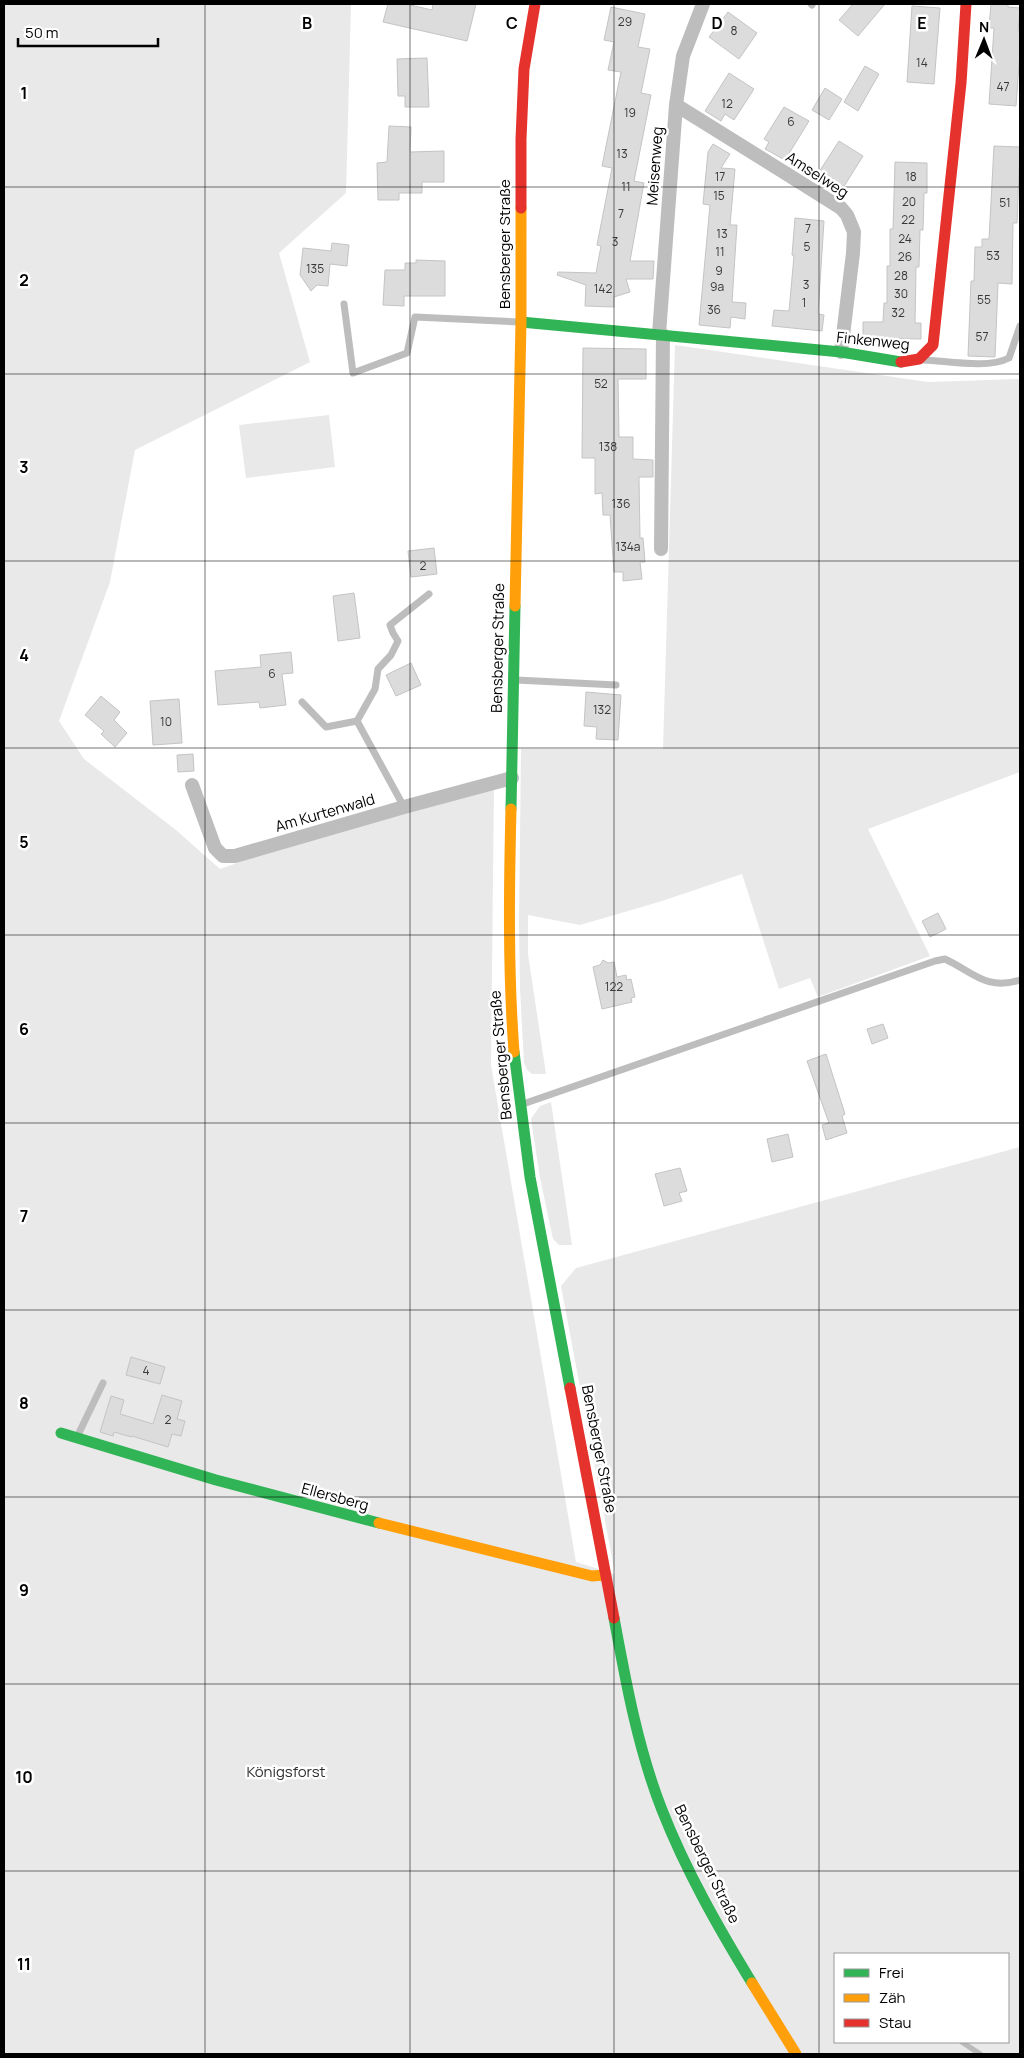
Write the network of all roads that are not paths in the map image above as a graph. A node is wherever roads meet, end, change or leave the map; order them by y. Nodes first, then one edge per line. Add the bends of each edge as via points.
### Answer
1 (535, 4) edge
2 (703, 4) edge
3 (966, 4) edge
4 (676, 105) junction
5 (344, 304) dead end
6 (521, 322) junction
7 (1020, 326) edge
8 (661, 334) junction
9 (841, 352) junction
10 (919, 359) junction
11 (661, 550) dead end
12 (429, 594) dead end
13 (513, 680) junction
14 (616, 685) dead end
15 (302, 702) dead end
16 (357, 721) junction
17 (512, 778) junction
18 (192, 785) dead end
19 (404, 807) junction
20 (1020, 980) edge
21 (520, 1105) junction
22 (102, 1383) dead end
23 (61, 1432) dead end
24 (77, 1437) junction
25 (605, 1574) junction
26 (796, 2054) edge

1 - 6 main road, Bensberger Straße via 524,69
2 - 4 street, Meisenweg via 683,56
3 - 10 main road, Finkenweg via 934,345
4 - 8 street, Meisenweg
4 - 9 street, Amselweg via 841,208 847,215 854,232
5 - 6 lane via 353,373 407,353 414,317
6 - 8 main road, Finkenweg
6 - 13 main road, Bensberger Straße
7 - 10 lane via 1009,358 1003,361 991,364
8 - 9 main road, Finkenweg
8 - 11 street
9 - 10 main road, Finkenweg via 904,362
12 - 16 lane via 390,625 398,641 378,669 375,689
13 - 14 lane
13 - 17 main road, Bensberger Straße
15 - 16 lane via 326,727
16 - 19 lane
17 - 19 street, Am Kurtenwald
17 - 21 main road, Bensberger Straße via 510,998
18 - 19 street, Am Kurtenwald via 215,848 223,856 235,856
20 - 21 lane via 992,983 979,980 945,959 934,961
21 - 25 main road, Bensberger Straße via 530,1177
22 - 24 lane
23 - 24 main road, Ellersberg
24 - 25 main road, Ellersberg via 216,1480 365,1520 592,1576
25 - 26 main road, Bensberger Straße via 629,1695 662,1811 703,1898

